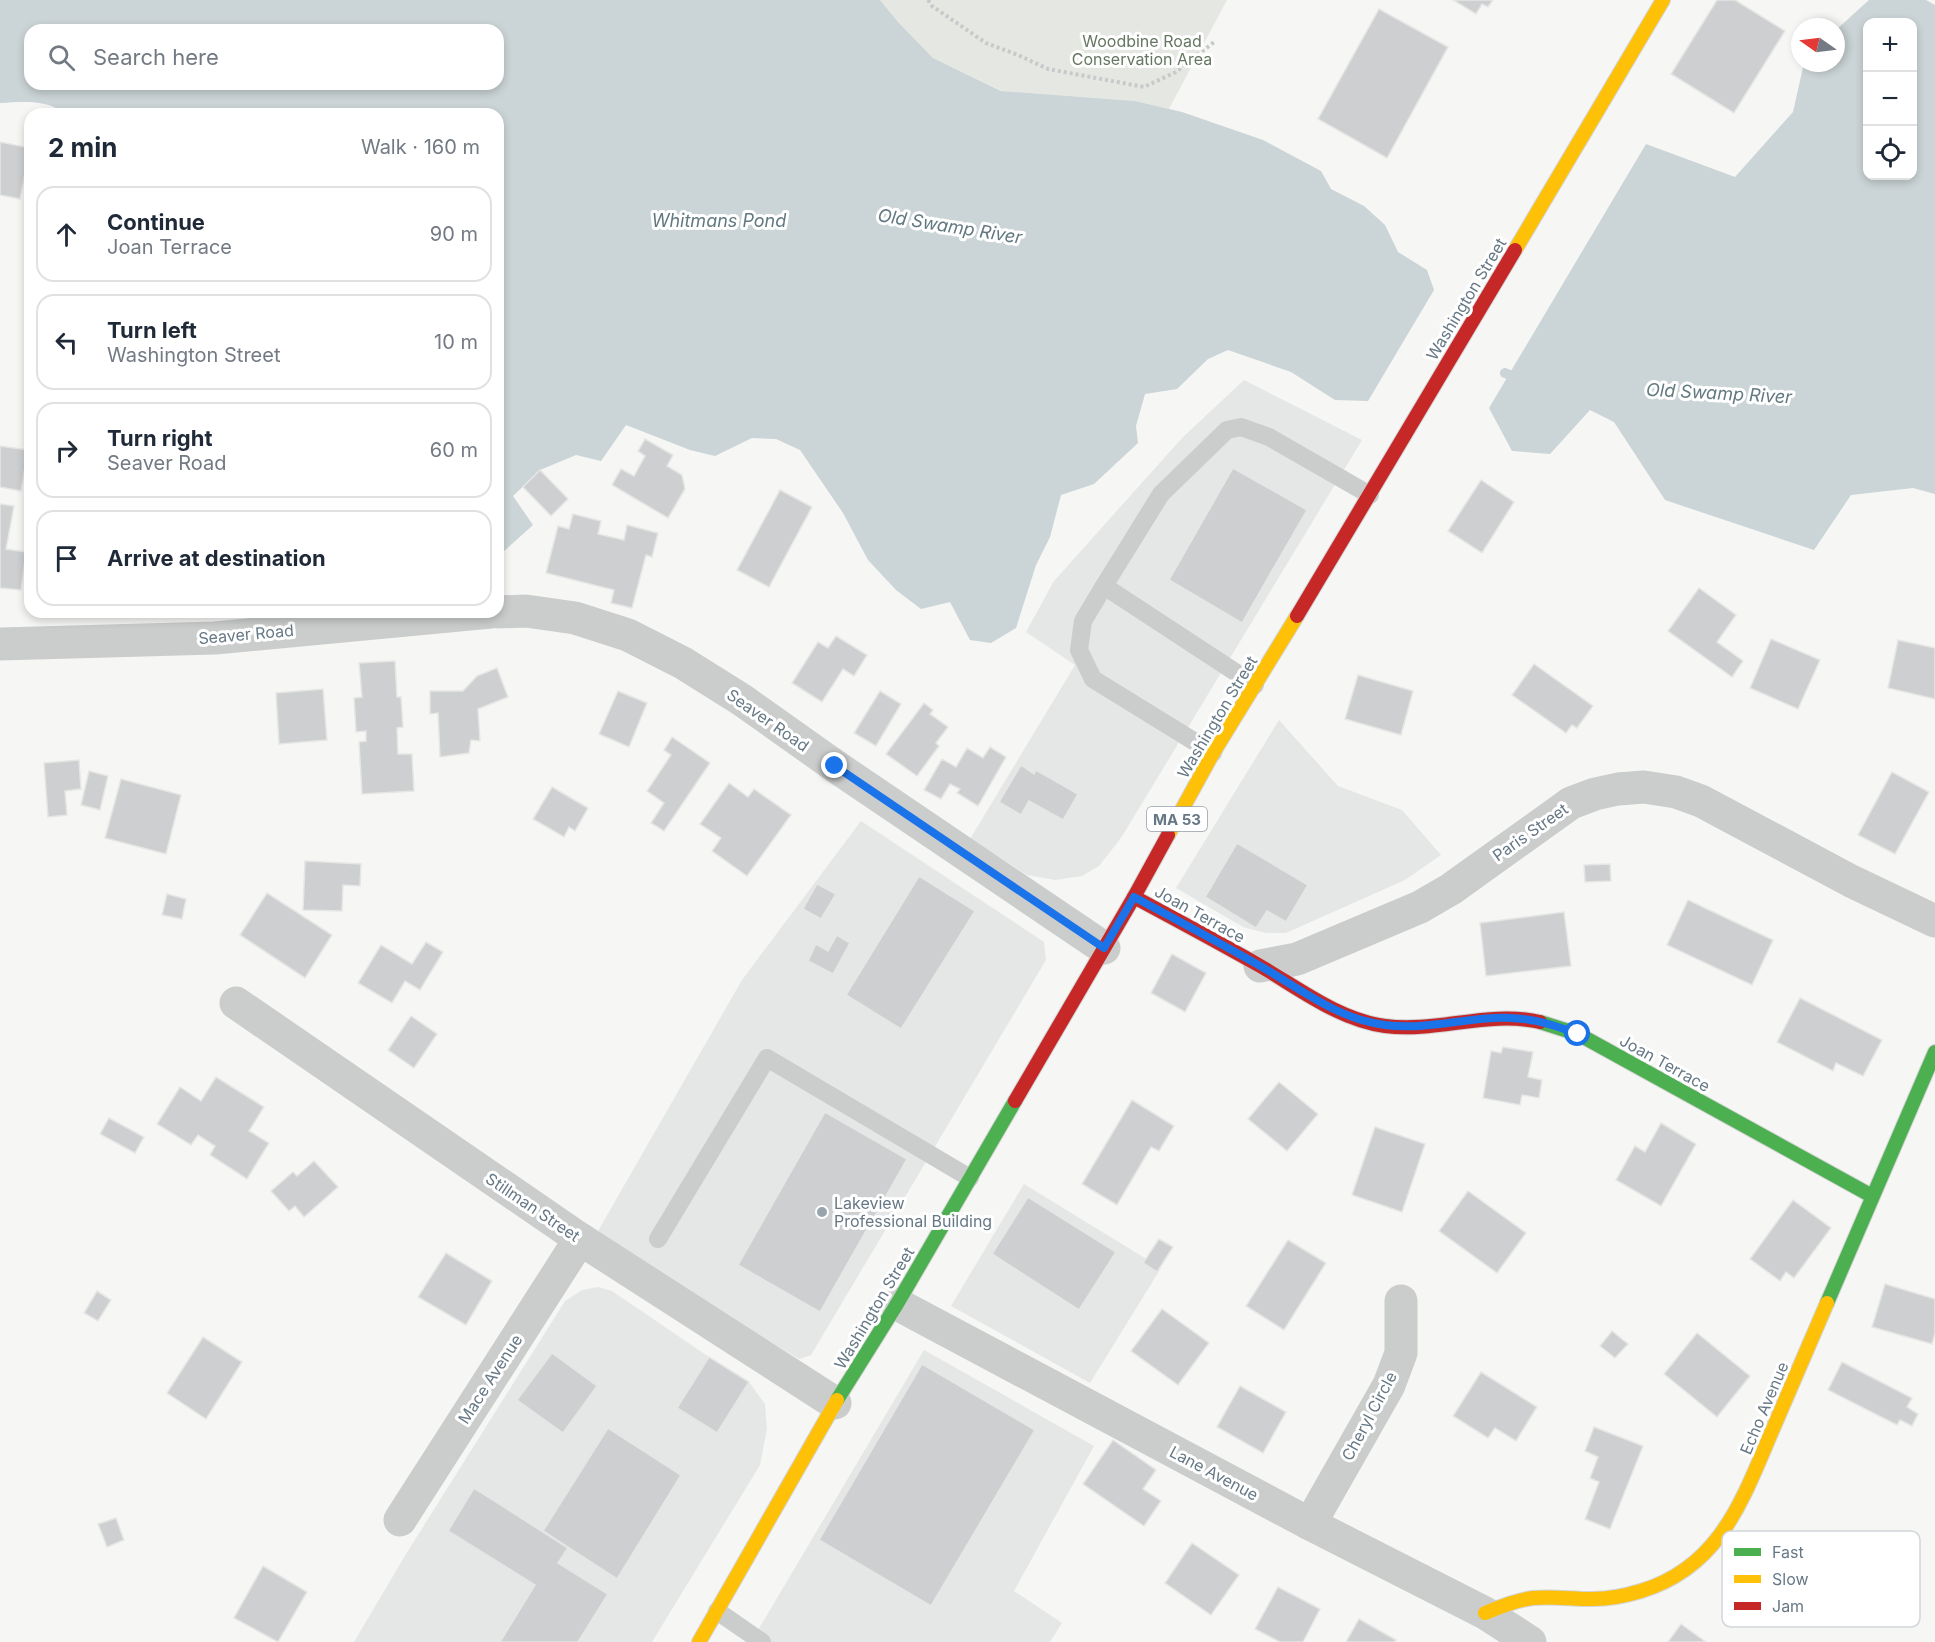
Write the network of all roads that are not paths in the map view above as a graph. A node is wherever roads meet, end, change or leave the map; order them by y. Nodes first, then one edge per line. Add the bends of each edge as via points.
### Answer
1 (1663, 0) edge
2 (1370, 495) junction
3 (1104, 586) junction
4 (504, 612) edge
5 (427, 618) edge
6 (0, 644) edge
7 (1255, 685) junction
8 (1213, 753) junction
9 (1134, 897) junction
10 (1935, 921) edge
11 (1104, 948) junction
12 (1260, 966) junction
13 (236, 1003) dead end
14 (1935, 1052) edge
15 (970, 1178) junction
16 (1872, 1196) junction
17 (580, 1239) junction
18 (658, 1239) dead end
19 (1401, 1301) dead end
20 (897, 1304) junction
21 (836, 1404) junction
22 (400, 1520) dead end
23 (1310, 1524) junction
24 (1725, 1531) edge
25 (1722, 1535) edge
26 (717, 1611) junction
27 (1485, 1613) junction
28 (699, 1642) edge
29 (762, 1642) edge
30 (1530, 1642) edge

1 - 2 main road, Washington Street / MA 53
2 - 3 lane via 1269,437 1241,427 1227,430 1161,494
2 - 7 main road, Washington Street / MA 53
3 - 7 lane
3 - 8 lane via 1083,621 1079,650 1093,679
4 - 11 street, Seaver Road via 575,618 628,634 683,663
5 - 6 street, Seaver Road via 215,638
7 - 8 main road, Washington Street / MA 53
8 - 9 main road, Washington Street / MA 53
9 - 11 main road, Washington Street / MA 53
9 - 12 main road, Joan Terrace
10 - 12 street, Paris Street via 1701,801 1644,787 1595,794 1571,803 1420,907 1297,959
11 - 15 main road, Washington Street / MA 53
12 - 16 main road, Joan Terrace via 1331,1010 1361,1021 1411,1027 1520,1018 1578,1034
13 - 17 street, Stillman Street
14 - 16 main road, Echo Avenue
15 - 18 lane via 767,1059
15 - 20 main road, Washington Street / MA 53
16 - 24 main road, Echo Avenue
17 - 21 street, Stillman Street
17 - 22 street, Mace Avenue
19 - 23 street, Cheryl Circle via 1401,1353 1389,1385
20 - 21 main road, Washington Street / MA 53
20 - 23 street, Lane Avenue
21 - 26 main road, Washington Street / MA 53
23 - 27 street, Lane Avenue
25 - 27 main road, Echo Avenue via 1686,1570 1641,1592 1590,1599 1534,1598
26 - 28 main road, Washington Street / MA 53
26 - 29 lane
27 - 30 street, Lane Avenue

